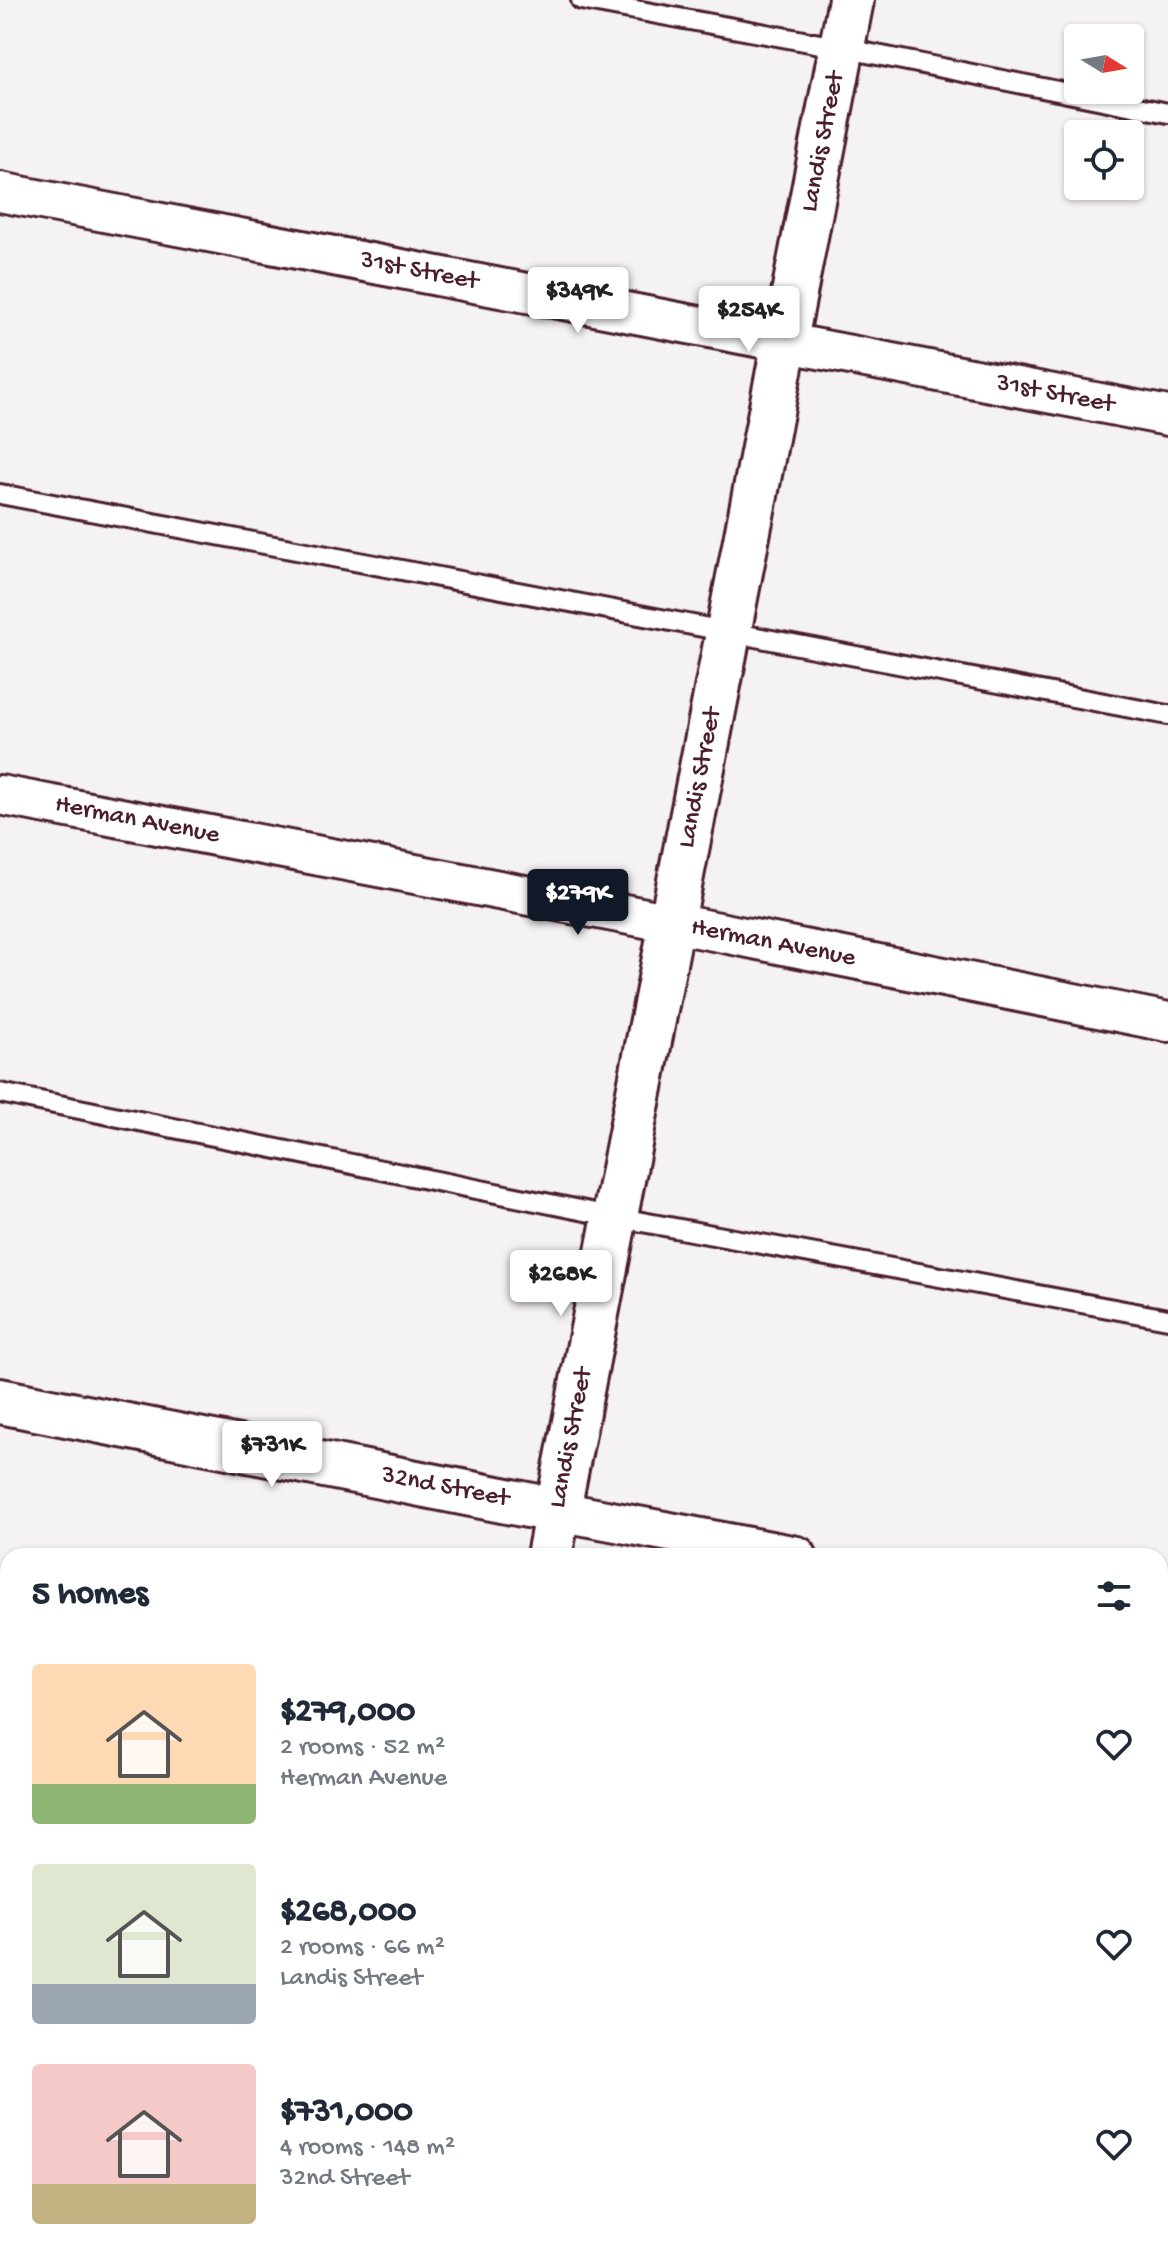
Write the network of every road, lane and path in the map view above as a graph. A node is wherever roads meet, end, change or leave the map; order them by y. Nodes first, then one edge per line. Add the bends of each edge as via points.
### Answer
1 (581, 0) edge
2 (851, 0) edge
3 (842, 48) junction
4 (1168, 113) edge
5 (0, 192) edge
6 (786, 343) junction
7 (1168, 416) edge
8 (0, 494) edge
9 (730, 631) junction
10 (1168, 715) edge
11 (0, 795) edge
12 (673, 924) junction
13 (1168, 1022) edge
14 (0, 1093) edge
15 (615, 1217) junction
16 (1168, 1319) edge
17 (0, 1401) edge
18 (558, 1511) junction
19 (551, 1548) edge
20 (755, 1548) edge

1 - 3 lane
2 - 3 main road, Landis Street
3 - 4 lane
3 - 6 main road, Landis Street
5 - 6 street, 31st Street
6 - 7 street, 31st Street
6 - 9 main road, Landis Street
8 - 9 lane
9 - 10 lane
9 - 12 main road, Landis Street
11 - 12 street, Herman Avenue
12 - 13 street, Herman Avenue
12 - 15 main road, Landis Street
14 - 15 lane
15 - 16 lane
15 - 18 main road, Landis Street
17 - 18 main road, 32nd Street
18 - 19 main road, Landis Street
18 - 20 street, 32nd Street

